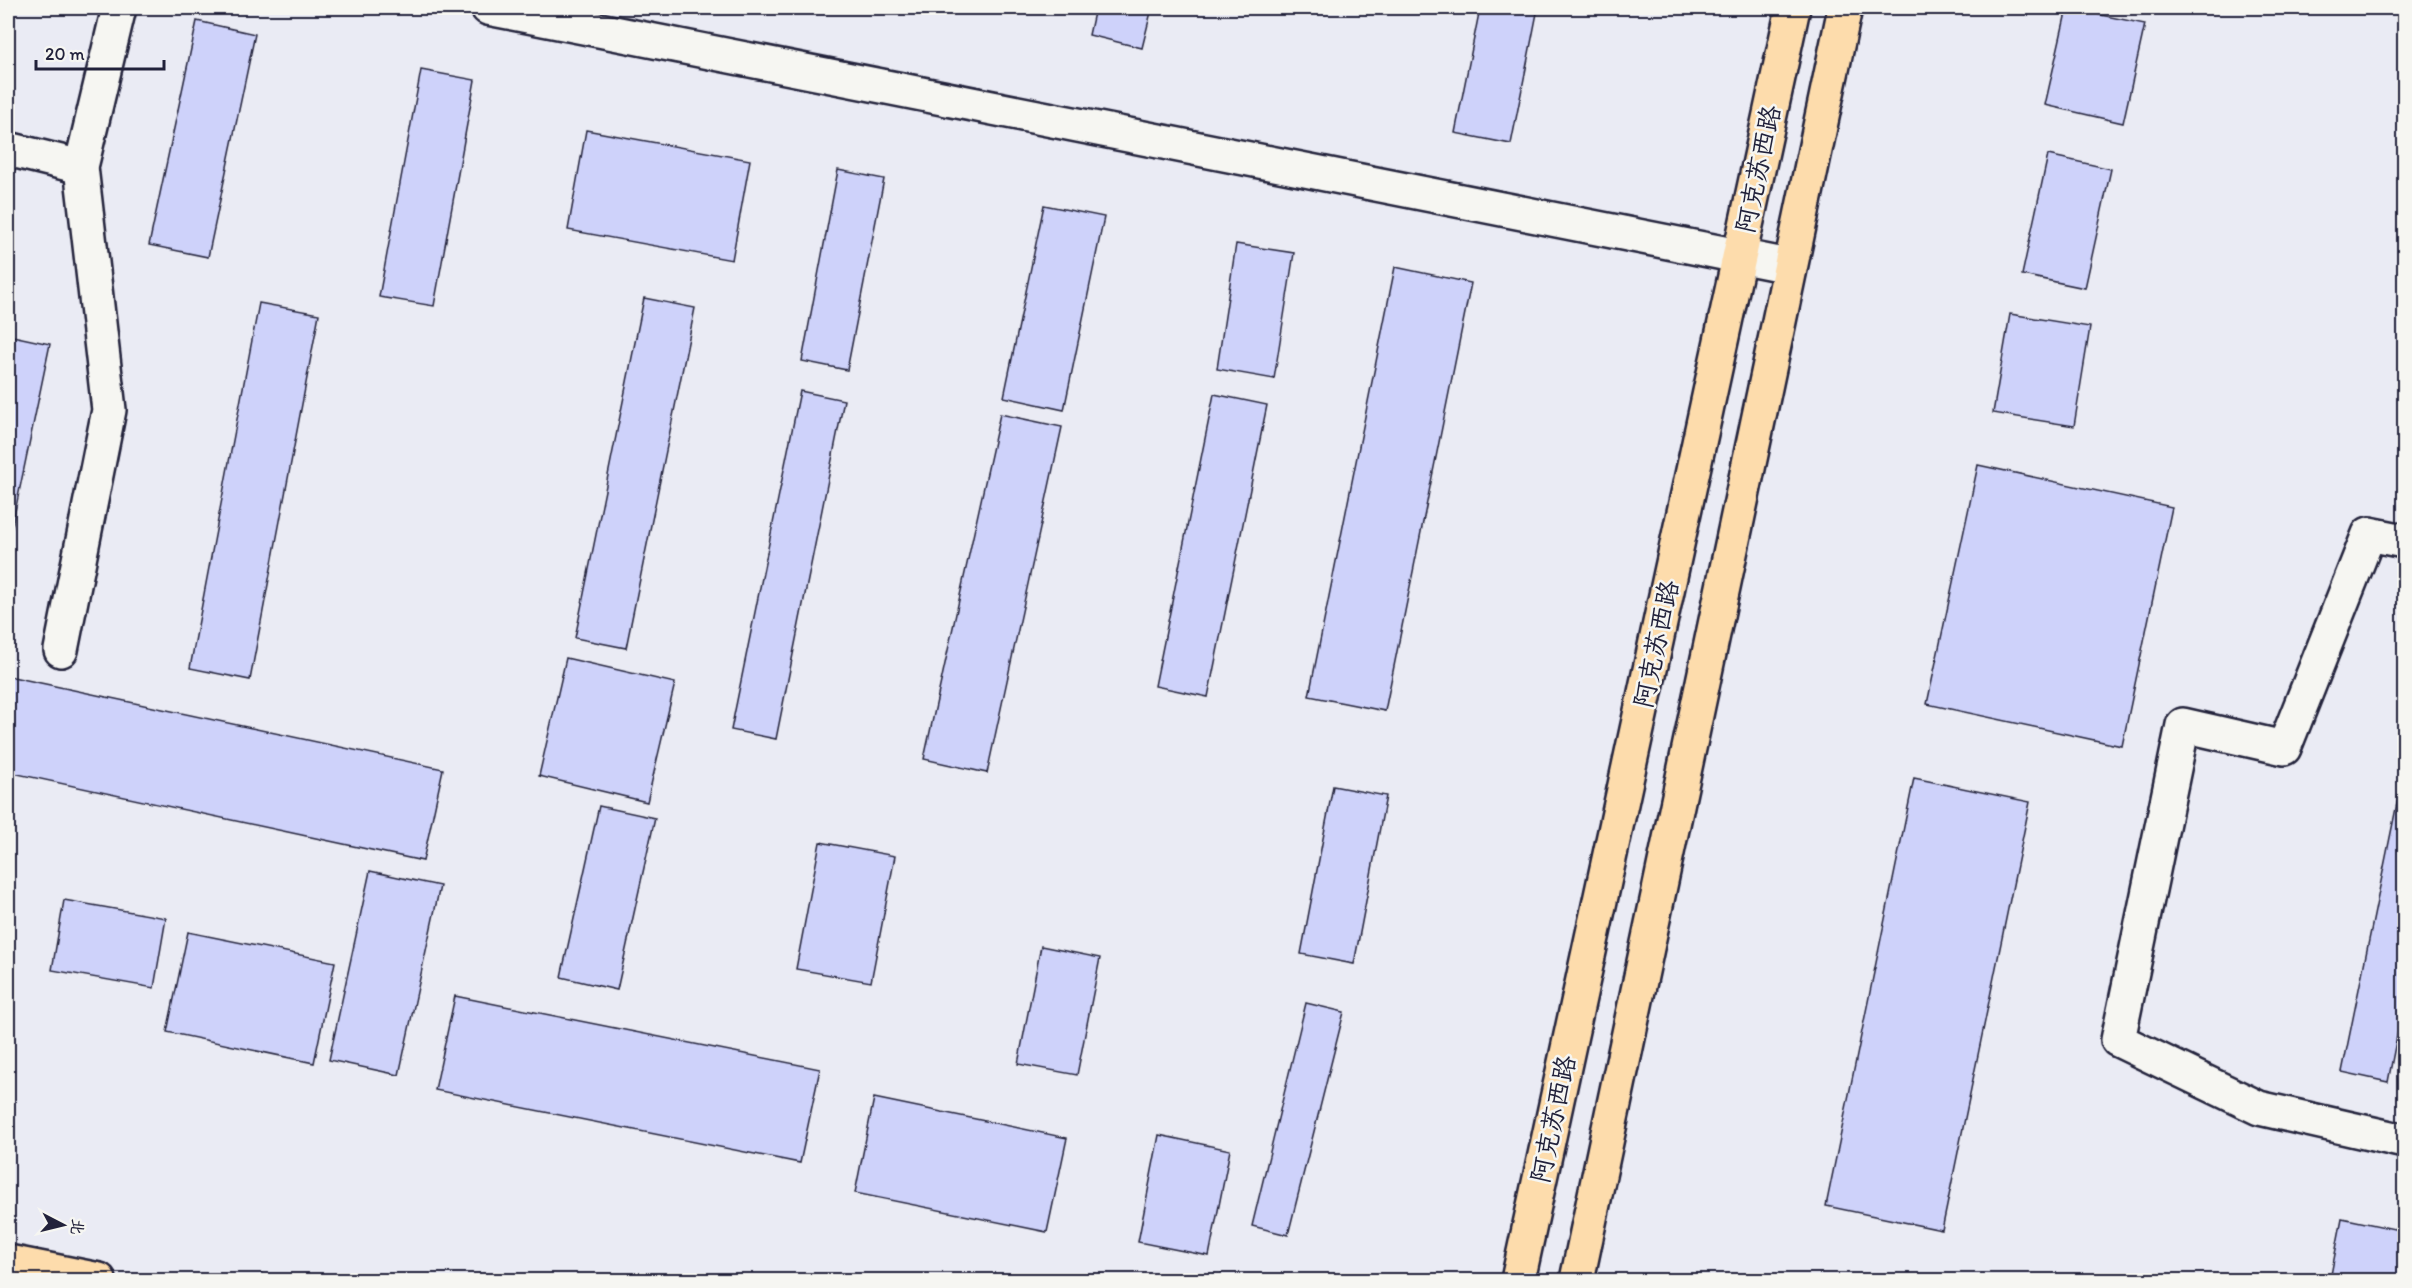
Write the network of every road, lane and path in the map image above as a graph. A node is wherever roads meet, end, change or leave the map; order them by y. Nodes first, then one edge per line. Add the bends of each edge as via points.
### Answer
1 (119, 8) edge
2 (488, 8) edge
3 (1793, 8) edge
4 (1845, 8) edge
5 (8, 149) edge
6 (81, 167) junction
7 (1739, 256) junction
8 (1789, 266) junction
9 (2404, 541) edge
10 (61, 650) dead end
11 (2404, 1141) edge
12 (8, 1262) edge
13 (99, 1281) edge
14 (1518, 1281) edge
15 (1577, 1281) edge

1 - 6 street
2 - 7 street
3 - 7 main road, 阿克苏西路
4 - 8 main road, 阿克苏西路
5 - 6 street
6 - 10 street via 109,410
7 - 8 street
7 - 14 main road, 阿克苏西路
8 - 15 main road, 阿克苏西路
9 - 11 street via 2369,534 2284,748 2183,725 2118,1040 2259,1108
12 - 13 main road

